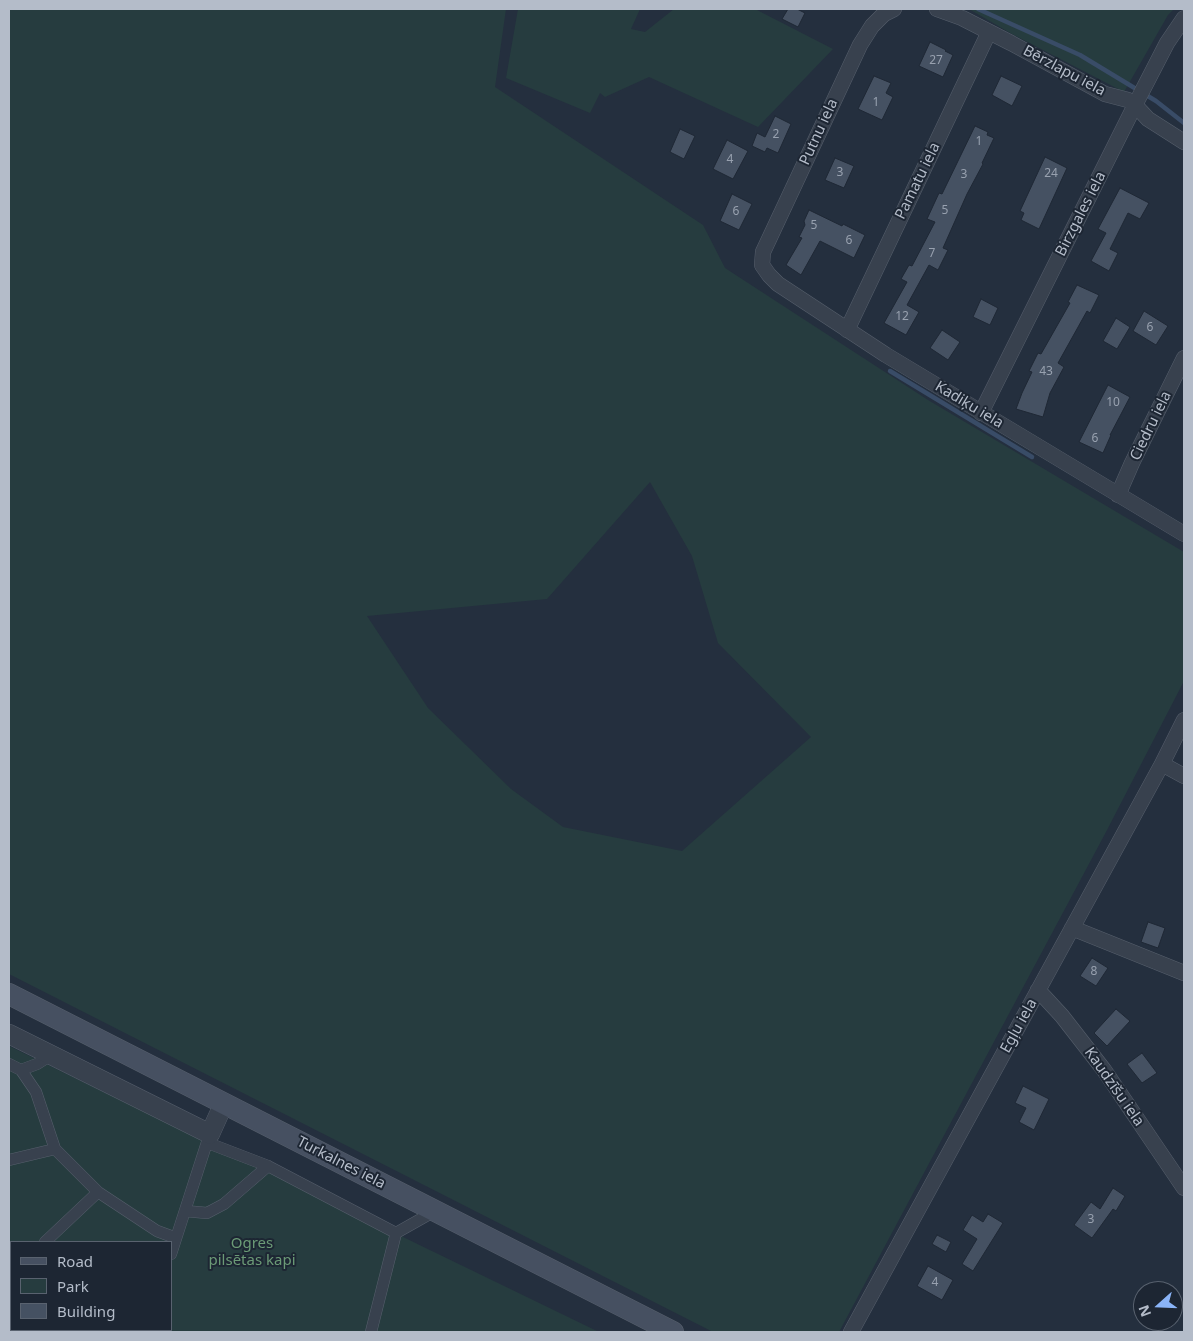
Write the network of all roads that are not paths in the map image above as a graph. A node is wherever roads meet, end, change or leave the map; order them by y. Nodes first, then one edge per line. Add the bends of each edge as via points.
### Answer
1 (894, 9) edge
2 (937, 9) edge
3 (1183, 21) edge
4 (990, 32) junction
5 (1135, 105) junction
6 (1184, 142) edge
7 (762, 266) joint
8 (847, 330) junction
9 (1184, 358) edge
10 (981, 413) junction
11 (1118, 495) junction
12 (1184, 534) edge
13 (1184, 720) edge
14 (1162, 764) junction
15 (1184, 776) edge
16 (1072, 928) junction
17 (1184, 973) edge
18 (1038, 990) junction
19 (9, 994) edge
20 (9, 1034) edge
21 (51, 1055) junction
22 (9, 1064) edge
23 (20, 1070) junction
24 (224, 1103) junction
25 (209, 1138) junction
26 (55, 1149) junction
27 (9, 1160) edge
28 (268, 1166) junction
29 (1184, 1188) edge
30 (98, 1192) junction
31 (185, 1211) junction
32 (435, 1211) junction
33 (396, 1233) junction
34 (176, 1238) junction
35 (46, 1241) edge
36 (172, 1251) edge
37 (370, 1332) edge
38 (673, 1332) edge
39 (851, 1332) edge

1 - 7 street, Putnu iela via 872,26 860,45 763,252
2 - 4 street, Bērzlapu iela
3 - 5 street, Birzgales iela via 1167,43
4 - 5 street, Bērzlapu iela via 1105,94
4 - 8 street, Pamatu iela
5 - 6 street, Bērzlapu iela via 1148,118
5 - 10 street, Birzgales iela
7 - 8 street, Kadiķu iela via 778,284
8 - 10 street, Kadiķu iela
9 - 11 street, Ciedru iela
10 - 11 street, Kadiķu iela
11 - 12 street, Kadiķu iela
13 - 14 street, Egļu iela
14 - 15 street
14 - 16 street, Egļu iela
16 - 17 street
16 - 18 street, Egļu iela
18 - 29 street, Kaudzīšu iela via 1104,1070
18 - 39 street, Egļu iela
19 - 24 main road, Turkalnes iela
20 - 21 street
21 - 23 street
21 - 25 street
22 - 23 street
23 - 26 street via 36,1092
24 - 25 street
24 - 32 main road, Turkalnes iela
25 - 28 street
25 - 31 street
26 - 27 street
26 - 30 street
28 - 31 street via 224,1204 207,1213
28 - 33 street
30 - 34 street via 157,1231
30 - 35 street
31 - 34 street
32 - 33 street
32 - 38 main road, Turkalnes iela
33 - 37 street
34 - 36 street

